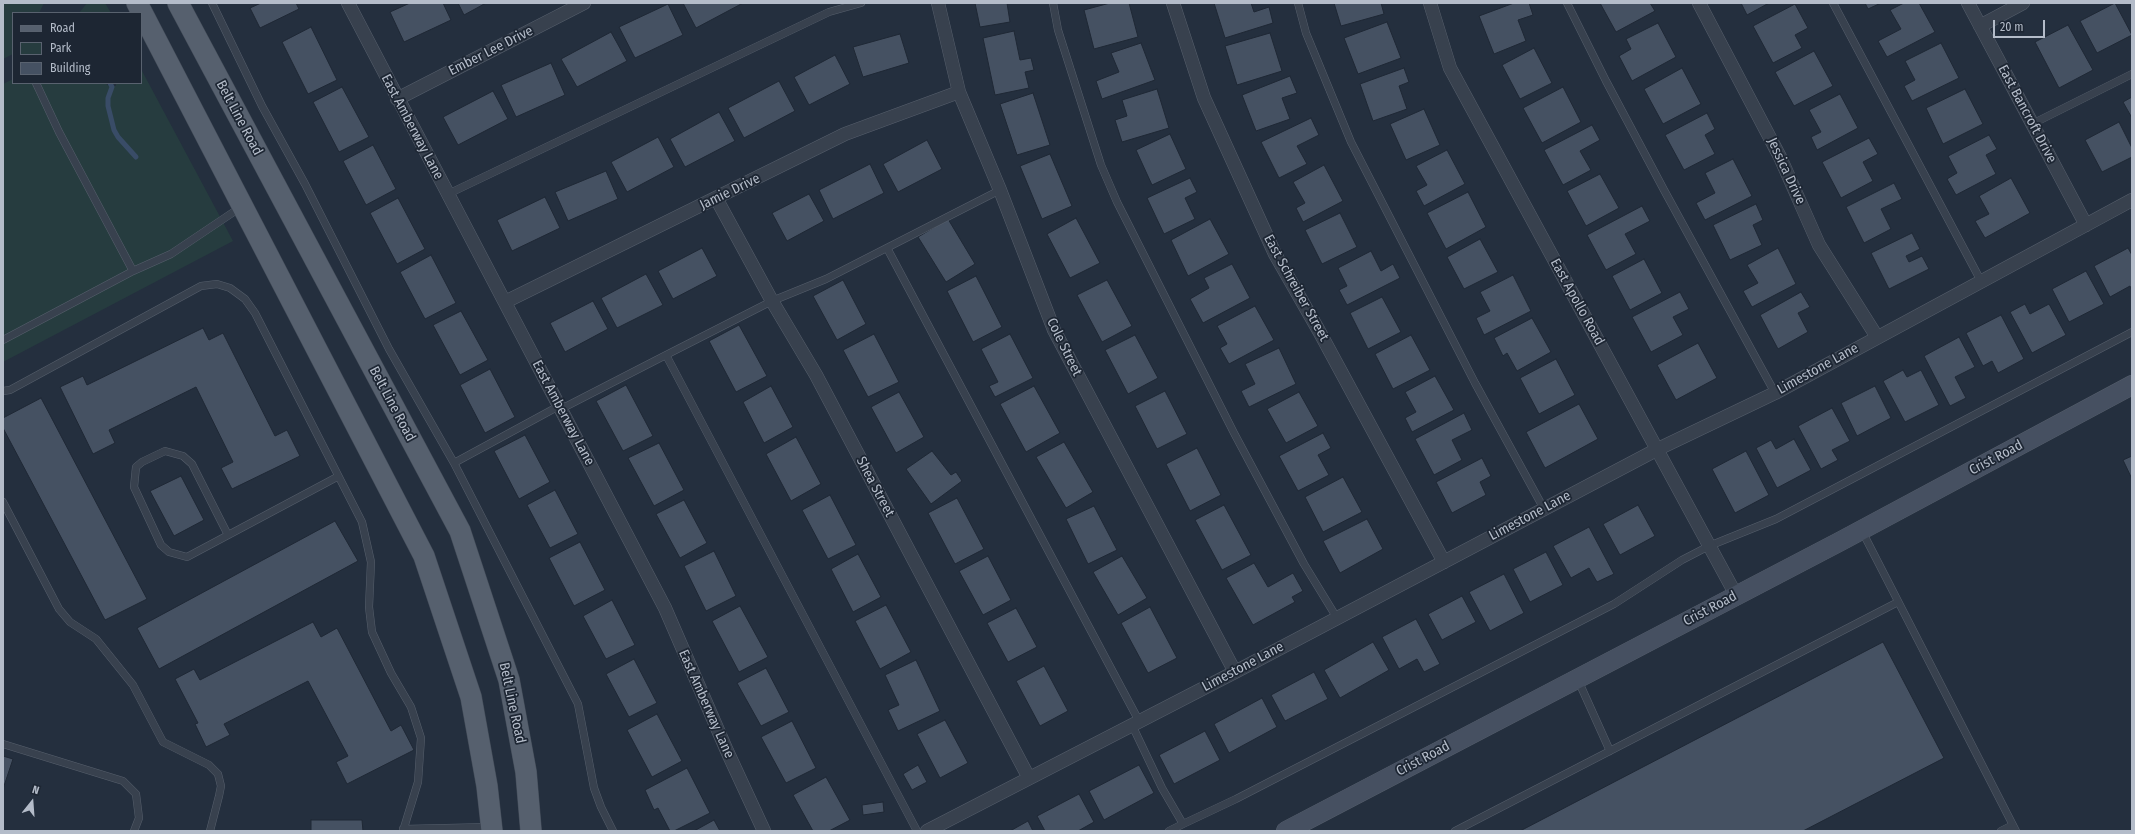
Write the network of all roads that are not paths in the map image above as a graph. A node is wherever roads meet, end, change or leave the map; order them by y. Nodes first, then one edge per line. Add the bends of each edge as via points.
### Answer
1 (137, 3) edge
2 (178, 3) edge
3 (212, 3) edge
4 (348, 3) edge
5 (584, 3) edge
6 (861, 3) edge
7 (938, 3) edge
8 (1053, 3) edge
9 (1173, 3) edge
10 (1298, 3) edge
11 (1430, 3) edge
12 (1567, 3) edge
13 (1699, 3) edge
14 (1833, 3) edge
15 (1968, 3) edge
16 (2023, 3) edge
17 (142, 12) edge
18 (142, 13) edge
19 (1980, 26) junction
20 (2132, 74) edge
21 (36, 84) edge
22 (959, 92) junction
23 (397, 98) junction
24 (2032, 124) junction
25 (1000, 190) junction
26 (448, 194) junction
27 (716, 198) junction
28 (2132, 200) edge
29 (243, 206) junction
30 (2086, 225) junction
31 (887, 248) junction
32 (133, 271) junction
33 (1981, 281) junction
34 (772, 301) junction
35 (505, 302) junction
36 (2132, 332) edge
37 (1877, 337) junction
38 (3, 340) edge
39 (666, 355) junction
40 (2132, 385) edge
41 (3, 391) edge
42 (1775, 392) junction
43 (560, 407) junction
44 (1658, 449) junction
45 (454, 463) junction
46 (337, 477) junction
47 (3, 502) edge
48 (1544, 509) junction
49 (1862, 530) junction
50 (228, 535) junction
51 (1709, 546) junction
52 (1444, 562) junction
53 (1736, 595) junction
54 (1898, 602) junction
55 (1337, 618) junction
56 (1235, 672) junction
57 (1577, 678) junction
58 (1135, 723) junction
59 (3, 744) edge
60 (1610, 751) junction
61 (1030, 778) junction
62 (1184, 824) junction
63 (2014, 828) edge
64 (491, 829) edge
65 (403, 830) edge
66 (134, 831) edge
67 (210, 831) edge
68 (531, 831) edge
69 (613, 831) edge
70 (764, 831) edge
71 (917, 831) edge
72 (927, 831) edge
73 (1169, 831) edge
74 (1286, 831) edge
75 (1455, 831) edge
76 (2001, 831) edge

1 - 17 main road
2 - 68 main road, Belt Line Road via 460,531 509,680 526,772
3 - 45 lane via 262,106 389,349
4 - 23 street, East Amberway Lane
5 - 23 street, Ember Lee Drive
6 - 26 lane via 829,12
7 - 22 street, Cole Street
8 - 55 lane via 1058,30 1099,158 1117,202 1234,433 1304,564
9 - 52 street, East Schreiber Street via 1204,98 1275,254
10 - 48 lane via 1306,33 1350,142 1475,383
11 - 44 street, East Apollo Road via 1450,68
12 - 42 lane via 1664,190
13 - 37 street, Jessica Drive via 1780,157 1820,245
14 - 33 lane
15 - 19 street, East Bancroft Drive
16 - 19 street
18 - 29 main road
19 - 24 street, East Bancroft Drive
20 - 24 lane
21 - 32 lane
22 - 25 street, Cole Street
22 - 27 street, Jamie Drive via 845,134
23 - 26 street, East Amberway Lane
24 - 30 street, East Bancroft Drive
25 - 31 lane
25 - 56 street, Cole Street via 1054,330
26 - 35 street, East Amberway Lane
27 - 34 street, Shea Street
27 - 35 street, Jamie Drive
28 - 30 street, Limestone Lane
29 - 32 lane via 171,254
29 - 64 main road via 424,556 471,697 487,786
30 - 33 street, Limestone Lane
31 - 34 lane via 826,279
31 - 58 lane
32 - 38 lane
33 - 37 street, Limestone Lane
34 - 39 lane
34 - 61 street, Shea Street via 816,375
35 - 43 street, East Amberway Lane
36 - 51 lane via 1776,519
37 - 42 street, Limestone Lane
39 - 43 lane
39 - 71 lane
40 - 49 street, Crist Road
41 - 46 lane via 24,383 201,286 217,284 230,288 246,298
42 - 44 street, Limestone Lane
43 - 45 lane
43 - 70 street, East Amberway Lane via 665,608
44 - 48 street, Limestone Lane
44 - 51 street, East Apollo Road
45 - 69 lane via 578,704 594,788
46 - 50 lane
46 - 65 lane via 362,522 371,562 369,607 372,632 391,673 411,707 421,738 418,782
47 - 67 lane via 59,609 70,622 96,640 133,685 163,742 209,764 218,774 220,796
48 - 52 street, Limestone Lane
49 - 53 street, Crist Road
49 - 54 lane
50 - 50 lane via 187,557 169,552 161,545 134,487 136,467 165,451 183,456 192,464
51 - 53 street, East Apollo Road
51 - 62 lane via 1682,560 1614,604
52 - 55 street, Limestone Lane
53 - 57 street, Crist Road
54 - 60 lane
54 - 63 lane
55 - 56 street, Limestone Lane
56 - 58 street, Limestone Lane
57 - 60 lane
57 - 74 street, Crist Road
58 - 61 street, Limestone Lane
58 - 62 lane via 1162,788
59 - 66 lane via 123,781 136,794 138,818
60 - 75 lane
61 - 72 street, Limestone Lane
62 - 73 lane
63 - 76 lane
64 - 65 lane

